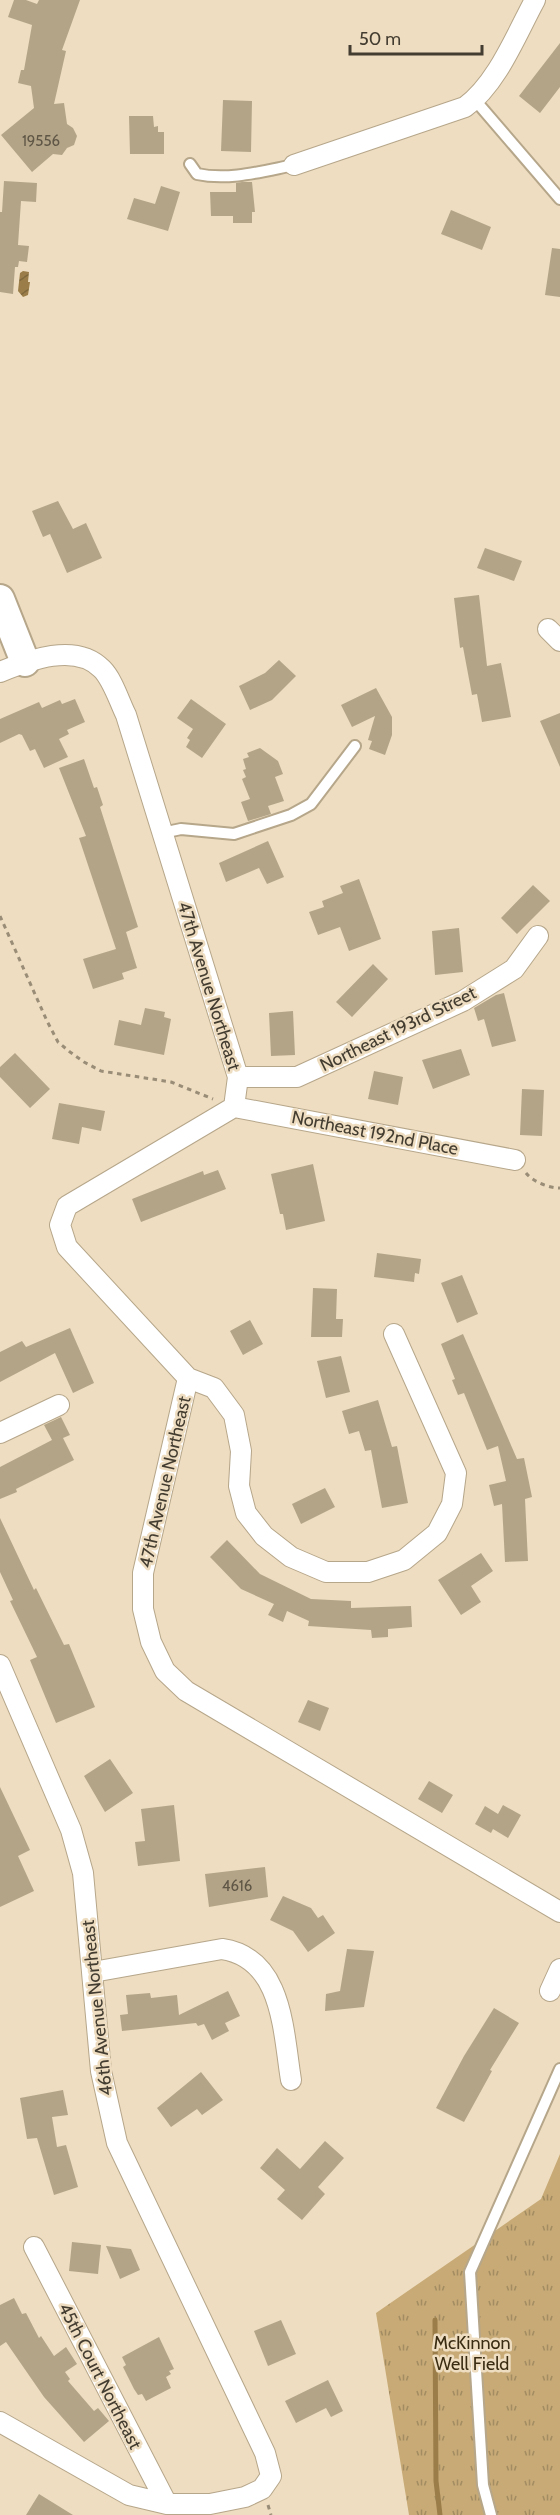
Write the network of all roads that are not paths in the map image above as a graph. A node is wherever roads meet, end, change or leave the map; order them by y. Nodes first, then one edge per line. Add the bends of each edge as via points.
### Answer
1 (535, 0) edge
2 (475, 100) junction
3 (190, 164) dead end
4 (294, 165) joint
5 (560, 199) edge
6 (0, 599) edge
7 (12, 667) edge
8 (355, 746) dead end
9 (162, 832) junction
10 (538, 936) dead end
11 (238, 1077) junction
12 (234, 1107) junction
13 (515, 1160) road end
14 (394, 1334) dead end
15 (188, 1378) junction
16 (59, 1405) dead end
17 (0, 1433) edge
18 (0, 1665) edge
19 (560, 1912) edge
20 (560, 1969) edge
21 (93, 1972) junction
22 (555, 1996) edge
23 (560, 2069) edge
24 (291, 2080) dead end
25 (34, 2247) dead end
26 (0, 2422) edge
27 (167, 2504) junction
28 (491, 2515) edge

1 - 2 street
2 - 4 street via 465,107
2 - 5 lane
3 - 4 lane via 197,174 206,176 239,175
6 - 7 street
7 - 9 street, 47th Avenue Northeast via 68,654 87,659 102,669 126,715
8 - 9 lane via 311,804 291,815 234,834 181,829
9 - 11 street, 47th Avenue Northeast
10 - 11 street, Northeast 193rd Street via 514,969 463,1000 297,1077
11 - 12 street, 47th Avenue Northeast
12 - 13 street, Northeast 192nd Place
12 - 15 street, 47th Avenue Northeast via 67,1206 60,1225 66,1247
14 - 15 street via 456,1473 452,1504 436,1533 405,1560 368,1572 326,1572 291,1557 264,1536 246,1513 239,1486 241,1451 234,1415 214,1388
15 - 19 street, 47th Avenue Northeast via 143,1573 143,1609 151,1642 165,1671 186,1691
16 - 17 street
18 - 21 street, 46th Avenue Northeast via 71,1830 83,1873
20 - 22 street
21 - 24 street via 222,1949 238,1951 254,1960 276,1997
21 - 27 street, 46th Avenue Northeast via 101,2071 117,2143 265,2453 271,2476 262,2489 245,2497 210,2504
23 - 28 lane via 470,2272 483,2486
25 - 27 street, 45th Court Northeast
26 - 27 street via 129,2495

